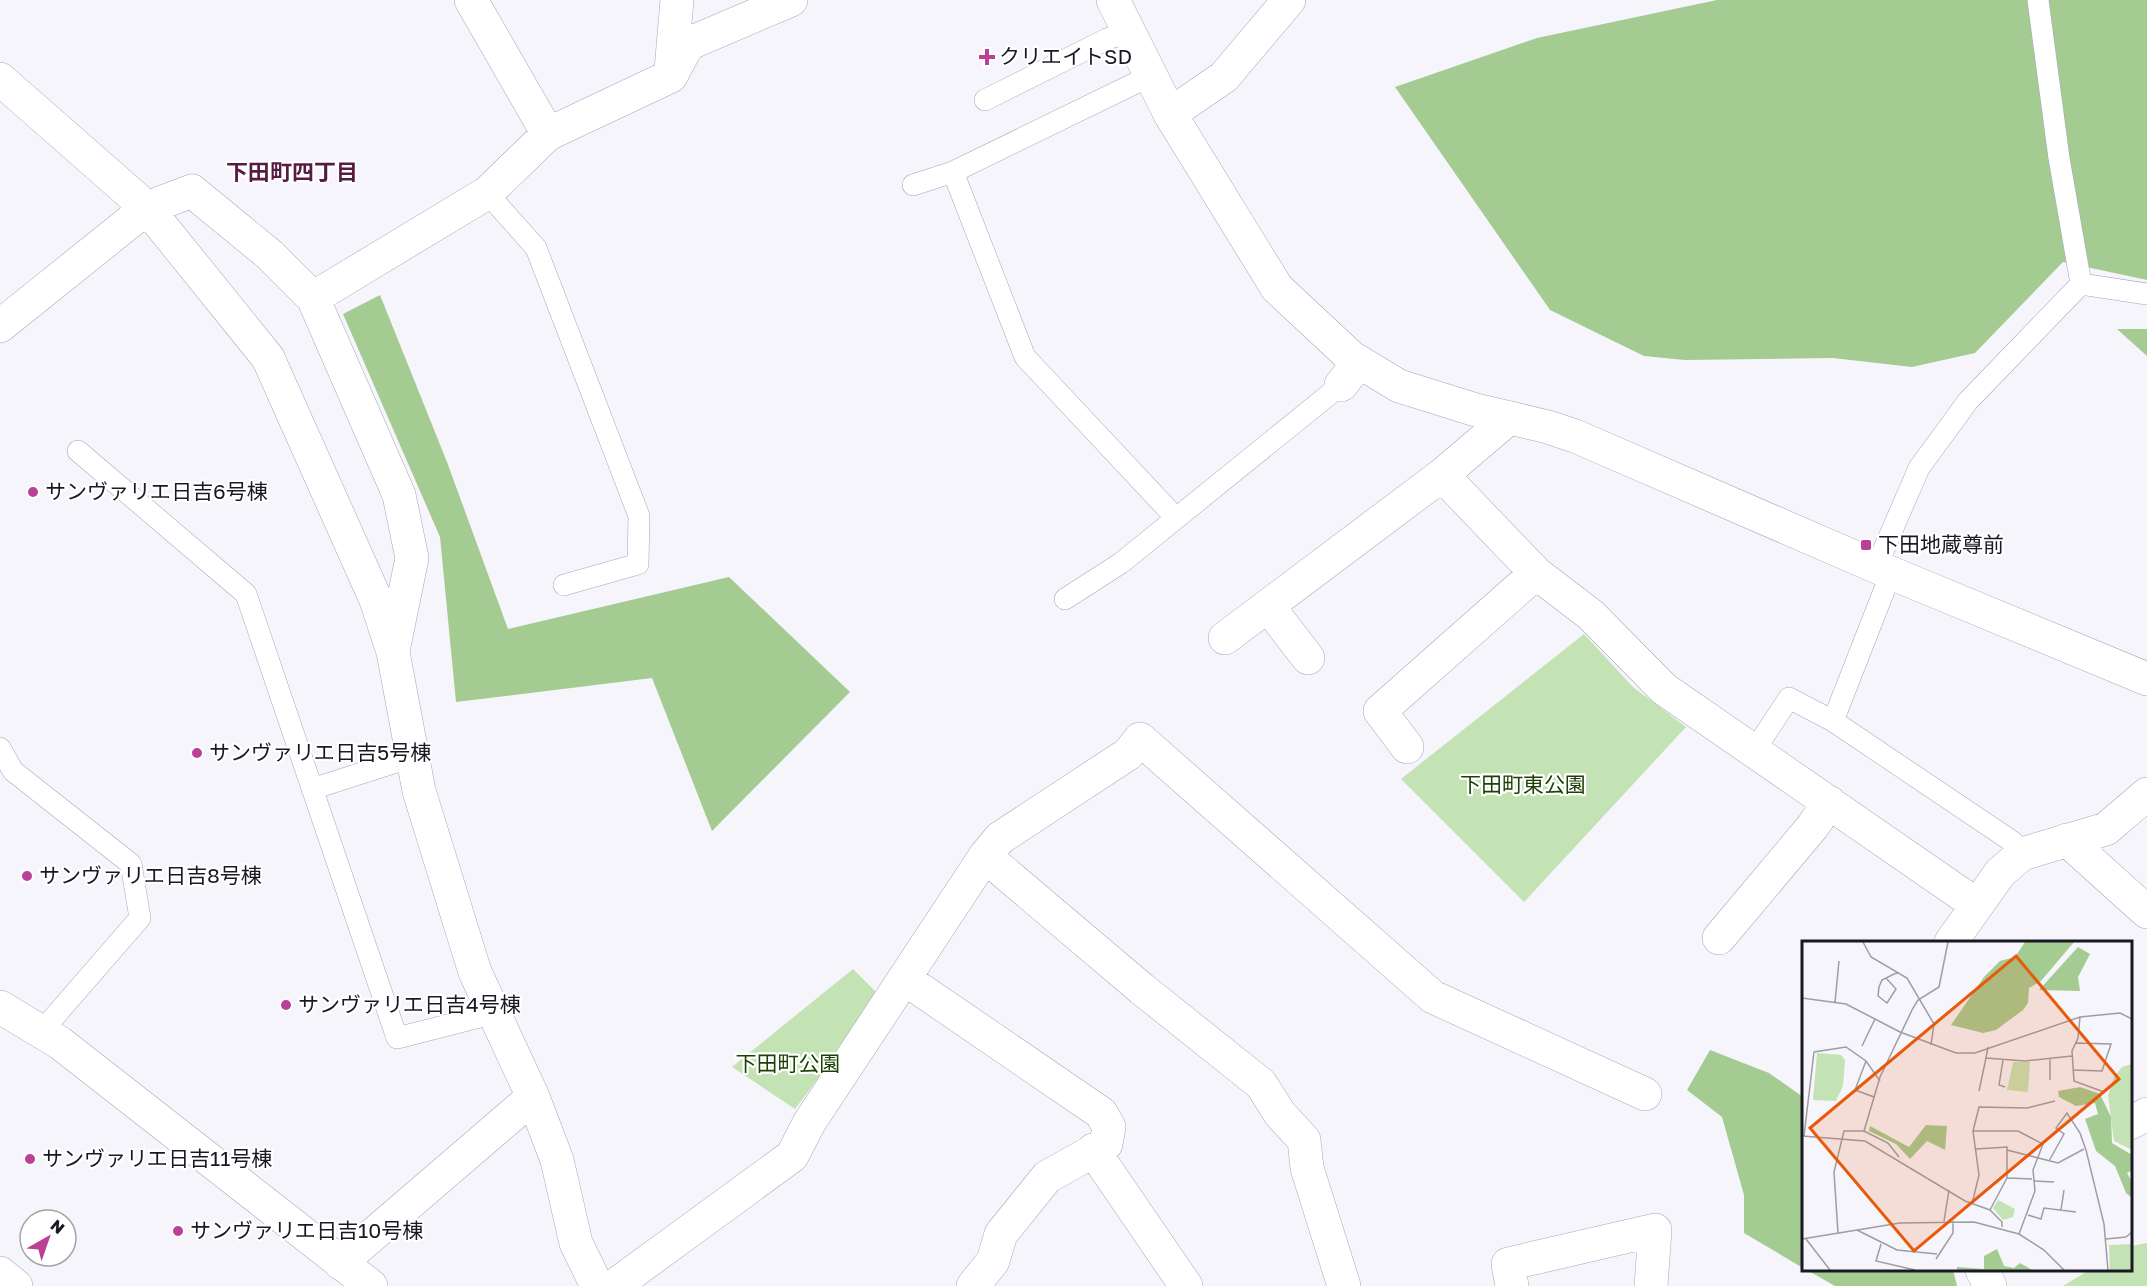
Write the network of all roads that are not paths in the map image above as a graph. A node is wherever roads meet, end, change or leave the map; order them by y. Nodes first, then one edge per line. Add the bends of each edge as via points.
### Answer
1 (471, 0) edge
2 (677, 0) edge
3 (791, 0) edge
4 (1113, 0) edge
5 (1289, 0) edge
6 (2038, 0) edge
7 (1130, 33) junction
8 (1152, 75) junction
9 (670, 76) junction
10 (0, 79) edge
11 (985, 100) dead end
12 (1170, 114) junction
13 (548, 134) junction
14 (953, 172) junction
15 (913, 185) dead end
16 (487, 193) junction
17 (147, 208) junction
18 (2081, 284) junction
19 (2147, 294) edge
20 (313, 298) junction
21 (0, 326) edge
22 (1350, 373) junction
23 (1509, 418) junction
24 (78, 451) dead end
25 (1442, 475) junction
26 (1176, 518) junction
27 (1884, 569) junction
28 (1536, 573) junction
29 (564, 585) dead end
30 (1065, 599) dead end
31 (1268, 606) junction
32 (1225, 639) dead end
33 (393, 652) junction
34 (1308, 658) dead end
35 (2147, 679) edge
36 (1833, 721) junction
37 (1407, 747) dead end
38 (0, 748) edge
39 (1754, 751) junction
40 (412, 757) junction
41 (312, 789) junction
42 (2147, 794) edge
43 (1829, 802) junction
44 (2067, 840) junction
45 (2022, 854) junction
46 (985, 856) junction
47 (1977, 905) junction
48 (2147, 912) edge
49 (1719, 938) dead end
50 (1952, 941) edge
51 (905, 979) junction
52 (0, 1007) edge
53 (495, 1013) junction
54 (41, 1032) junction
55 (1645, 1094) dead end
56 (533, 1097) junction
57 (2147, 1114) edge
58 (2132, 1123) edge
59 (1093, 1150) junction
60 (340, 1263) junction
61 (1983, 1271) edge
62 (0, 1273) edge
63 (16, 1286) edge
64 (371, 1286) edge
65 (597, 1286) edge
66 (614, 1286) edge
67 (973, 1286) edge
68 (1186, 1286) edge
69 (1344, 1286) edge
70 (1512, 1286) edge
71 (1651, 1286) edge
72 (1990, 1286) edge

1 - 13 street
2 - 9 street
3 - 9 street via 688,44
4 - 7 street
5 - 12 street via 1224,77
6 - 18 lane
7 - 8 street
7 - 11 lane via 1107,39
8 - 12 street
8 - 14 lane
9 - 13 street
10 - 17 street
12 - 22 street via 1277,288
13 - 16 street
14 - 15 lane
14 - 26 lane via 1025,357
16 - 20 street
16 - 29 lane via 536,248 639,516 638,564
17 - 20 street via 192,191 270,255
17 - 21 street
17 - 33 street via 268,358 376,600
18 - 19 lane
18 - 27 lane via 1968,401 1919,468
20 - 33 street via 399,495 412,558
22 - 23 street
22 - 26 lane
23 - 25 street
23 - 27 street via 1575,436
24 - 41 lane via 246,594
25 - 28 street
25 - 31 street
26 - 30 lane via 1121,563
27 - 35 street
27 - 36 lane
28 - 37 street via 1380,711
28 - 39 street via 1592,615 1664,689
31 - 32 street
31 - 34 street
33 - 40 street
36 - 39 lane via 1790,698
36 - 45 lane via 2013,842
38 - 54 lane via 13,771 131,864 136,888 140,918
39 - 43 street
40 - 41 lane
40 - 53 street via 475,972
41 - 53 lane via 396,1038
42 - 44 street via 2106,829
43 - 47 street
43 - 49 street
44 - 45 street
44 - 48 street
45 - 47 street via 2000,873
46 - 51 street
46 - 55 street via 1000,838 1128,754 1140,739 1433,997
46 - 69 street via 1261,1084 1280,1114 1304,1140 1307,1168
47 - 50 street
51 - 59 street via 1101,1113 1108,1127 1106,1144
51 - 66 street via 809,1123 792,1156
52 - 54 street
53 - 56 street
54 - 60 street
56 - 60 street
56 - 65 street via 557,1160 576,1243
57 - 58 street
59 - 67 street via 1047,1177 1001,1234 993,1261
59 - 68 street
60 - 64 street
61 - 72 street
62 - 63 street
70 - 71 street via 1508,1264 1655,1230

